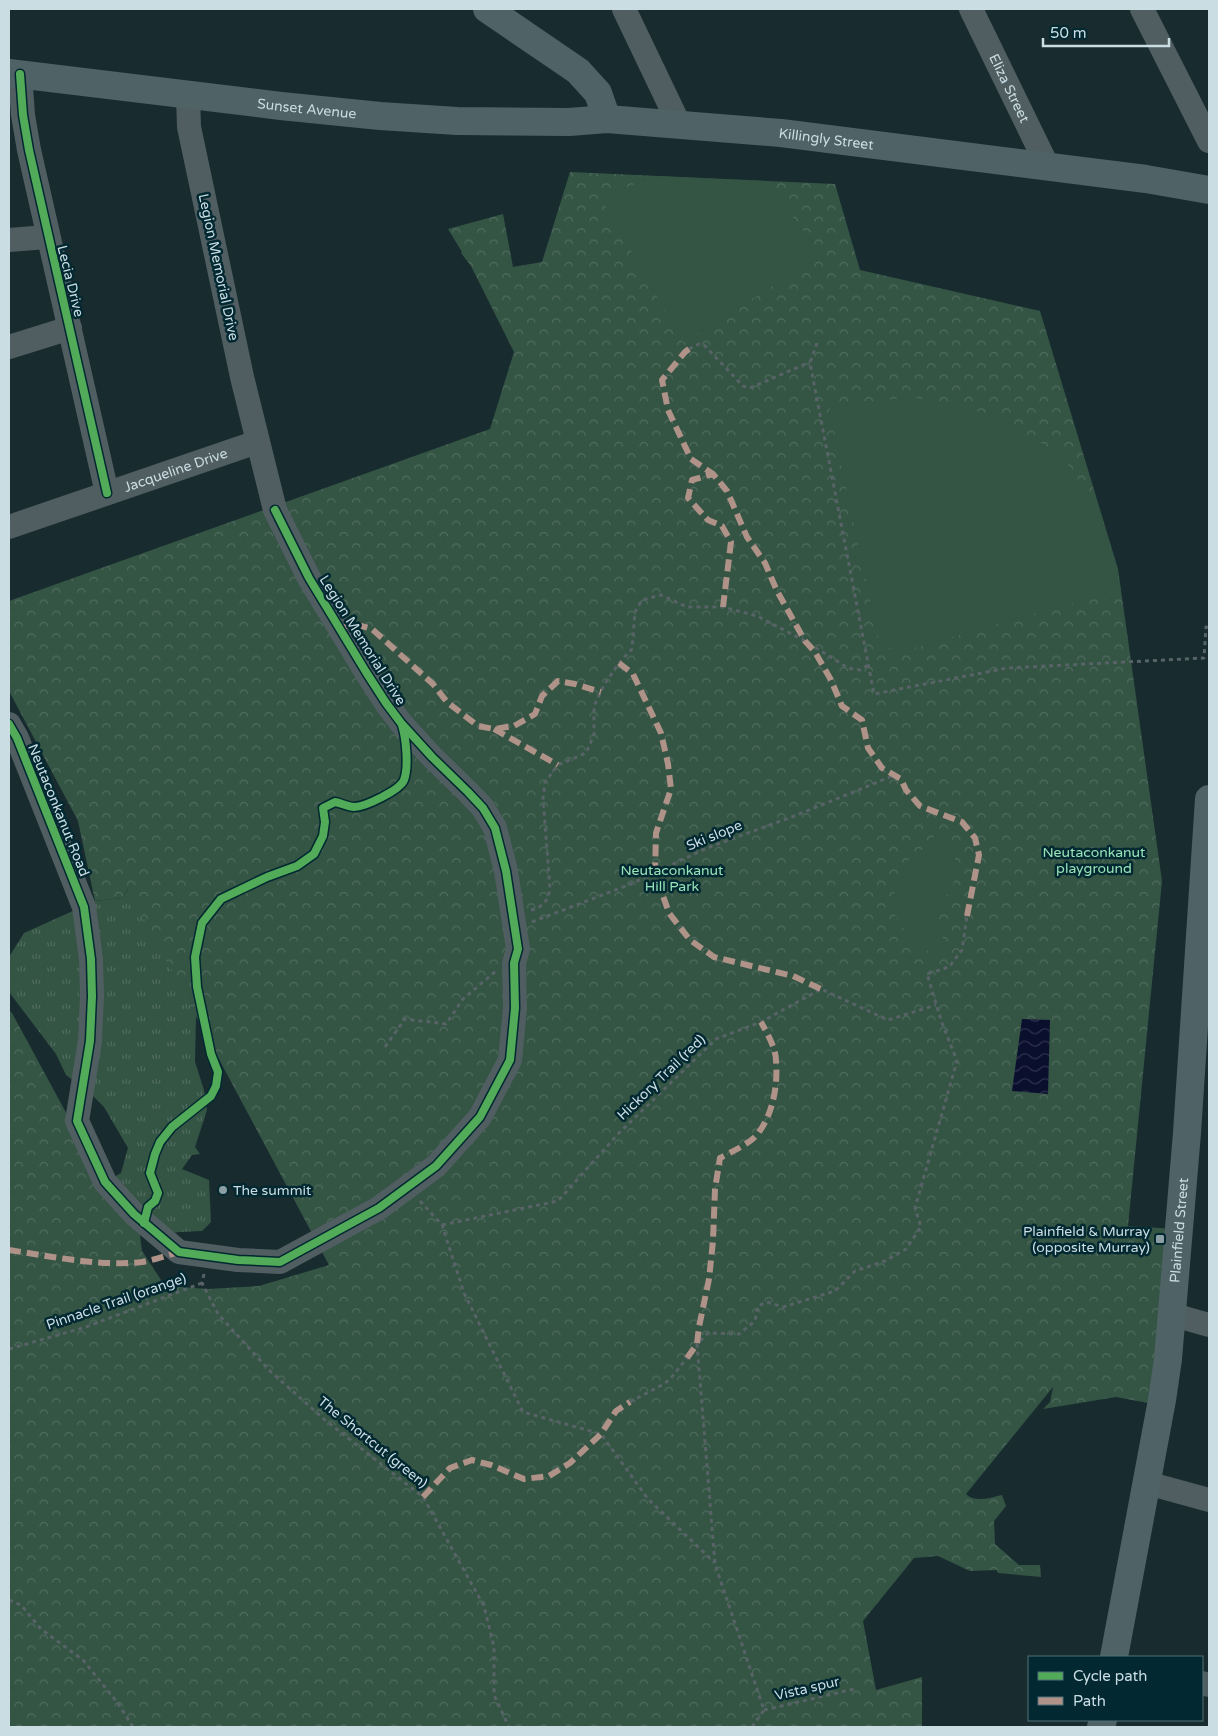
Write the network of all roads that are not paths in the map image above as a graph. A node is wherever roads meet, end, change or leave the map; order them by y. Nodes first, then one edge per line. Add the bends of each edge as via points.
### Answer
1 (488, 9) edge
2 (624, 9) edge
3 (971, 9) edge
4 (1142, 9) edge
5 (14, 74) edge
6 (188, 95) junction
7 (607, 119) junction
8 (679, 124) junction
9 (1209, 141) edge
10 (1048, 167) junction
11 (1209, 190) edge
12 (47, 237) junction
13 (9, 240) edge
14 (70, 328) junction
15 (9, 347) edge
16 (257, 442) junction
17 (106, 493) junction
18 (9, 527) edge
19 (9, 724) edge
20 (1209, 799) edge
21 (84, 907) joint
22 (1170, 1314) junction
23 (1209, 1325) edge
24 (1147, 1483) junction
25 (1209, 1500) edge
26 (1114, 1656) edge

1 - 7 main road via 578,71 598,93
2 - 8 street
3 - 10 street, Eliza Street
4 - 9 street
5 - 6 main road, Sunset Avenue
5 - 12 street, Lecia Drive
6 - 7 main road, Sunset Avenue via 457,121
6 - 16 street, Legion Memorial Drive via 189,127
7 - 8 main road, Killingly Street
8 - 10 main road, Killingly Street via 781,133
10 - 11 main road, Killingly Street
12 - 13 street
12 - 14 street, Lecia Drive
14 - 15 street
14 - 17 street, Lecia Drive
16 - 17 street, Jacqueline Drive
16 - 21 street, Legion Memorial Drive via 274,510 309,578 366,672 401,723 483,808 495,828 506,871 518,949 514,963 515,1008 510,1060 480,1117 436,1166 379,1208 280,1262 180,1252 134,1214 106,1182 76,1121 91,1023 91,959
17 - 18 street, Jacqueline Drive
19 - 21 street, Neutaconkanut Road
20 - 22 main road, Plainfield Street via 1188,1133
22 - 23 street
22 - 24 main road, Plainfield Street via 1162,1400
24 - 25 street
24 - 26 main road, Plainfield Street

